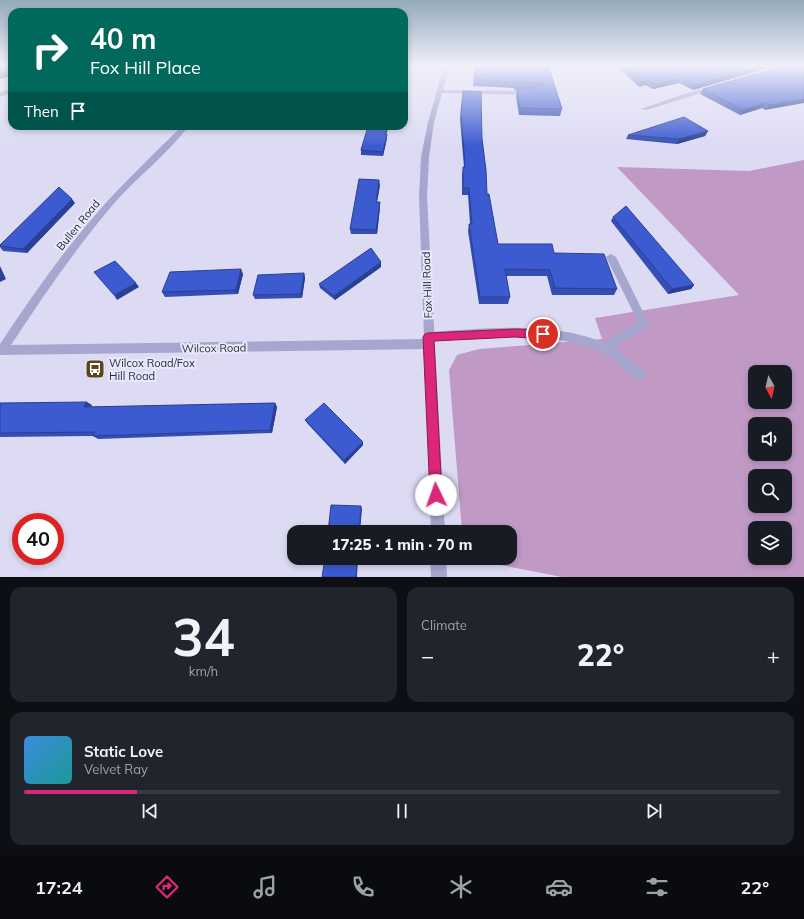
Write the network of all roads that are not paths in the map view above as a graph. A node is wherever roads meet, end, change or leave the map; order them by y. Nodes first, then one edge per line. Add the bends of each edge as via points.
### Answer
1 (440, 92) joint
2 (538, 92) edge
3 (698, 92) edge
4 (644, 109) dead end
5 (182, 130) edge
6 (612, 257) dead end
7 (429, 340) junction
8 (1, 350) edge
9 (607, 350) junction
10 (640, 374) dead end
11 (438, 525) edge
12 (438, 565) edge
13 (439, 577) edge

1 - 2 street
1 - 7 street, Fox Hill Road via 426,150 423,196
3 - 4 street
5 - 8 street, Bullen Road via 115,198 85,233
6 - 9 street via 644,324 618,339
7 - 8 street, Wilcox Road via 205,348
7 - 9 street, Wilcox Road via 515,333 557,335 582,340
7 - 11 street, Fox Hill Road
9 - 10 street, Wilcox Road
12 - 13 street

